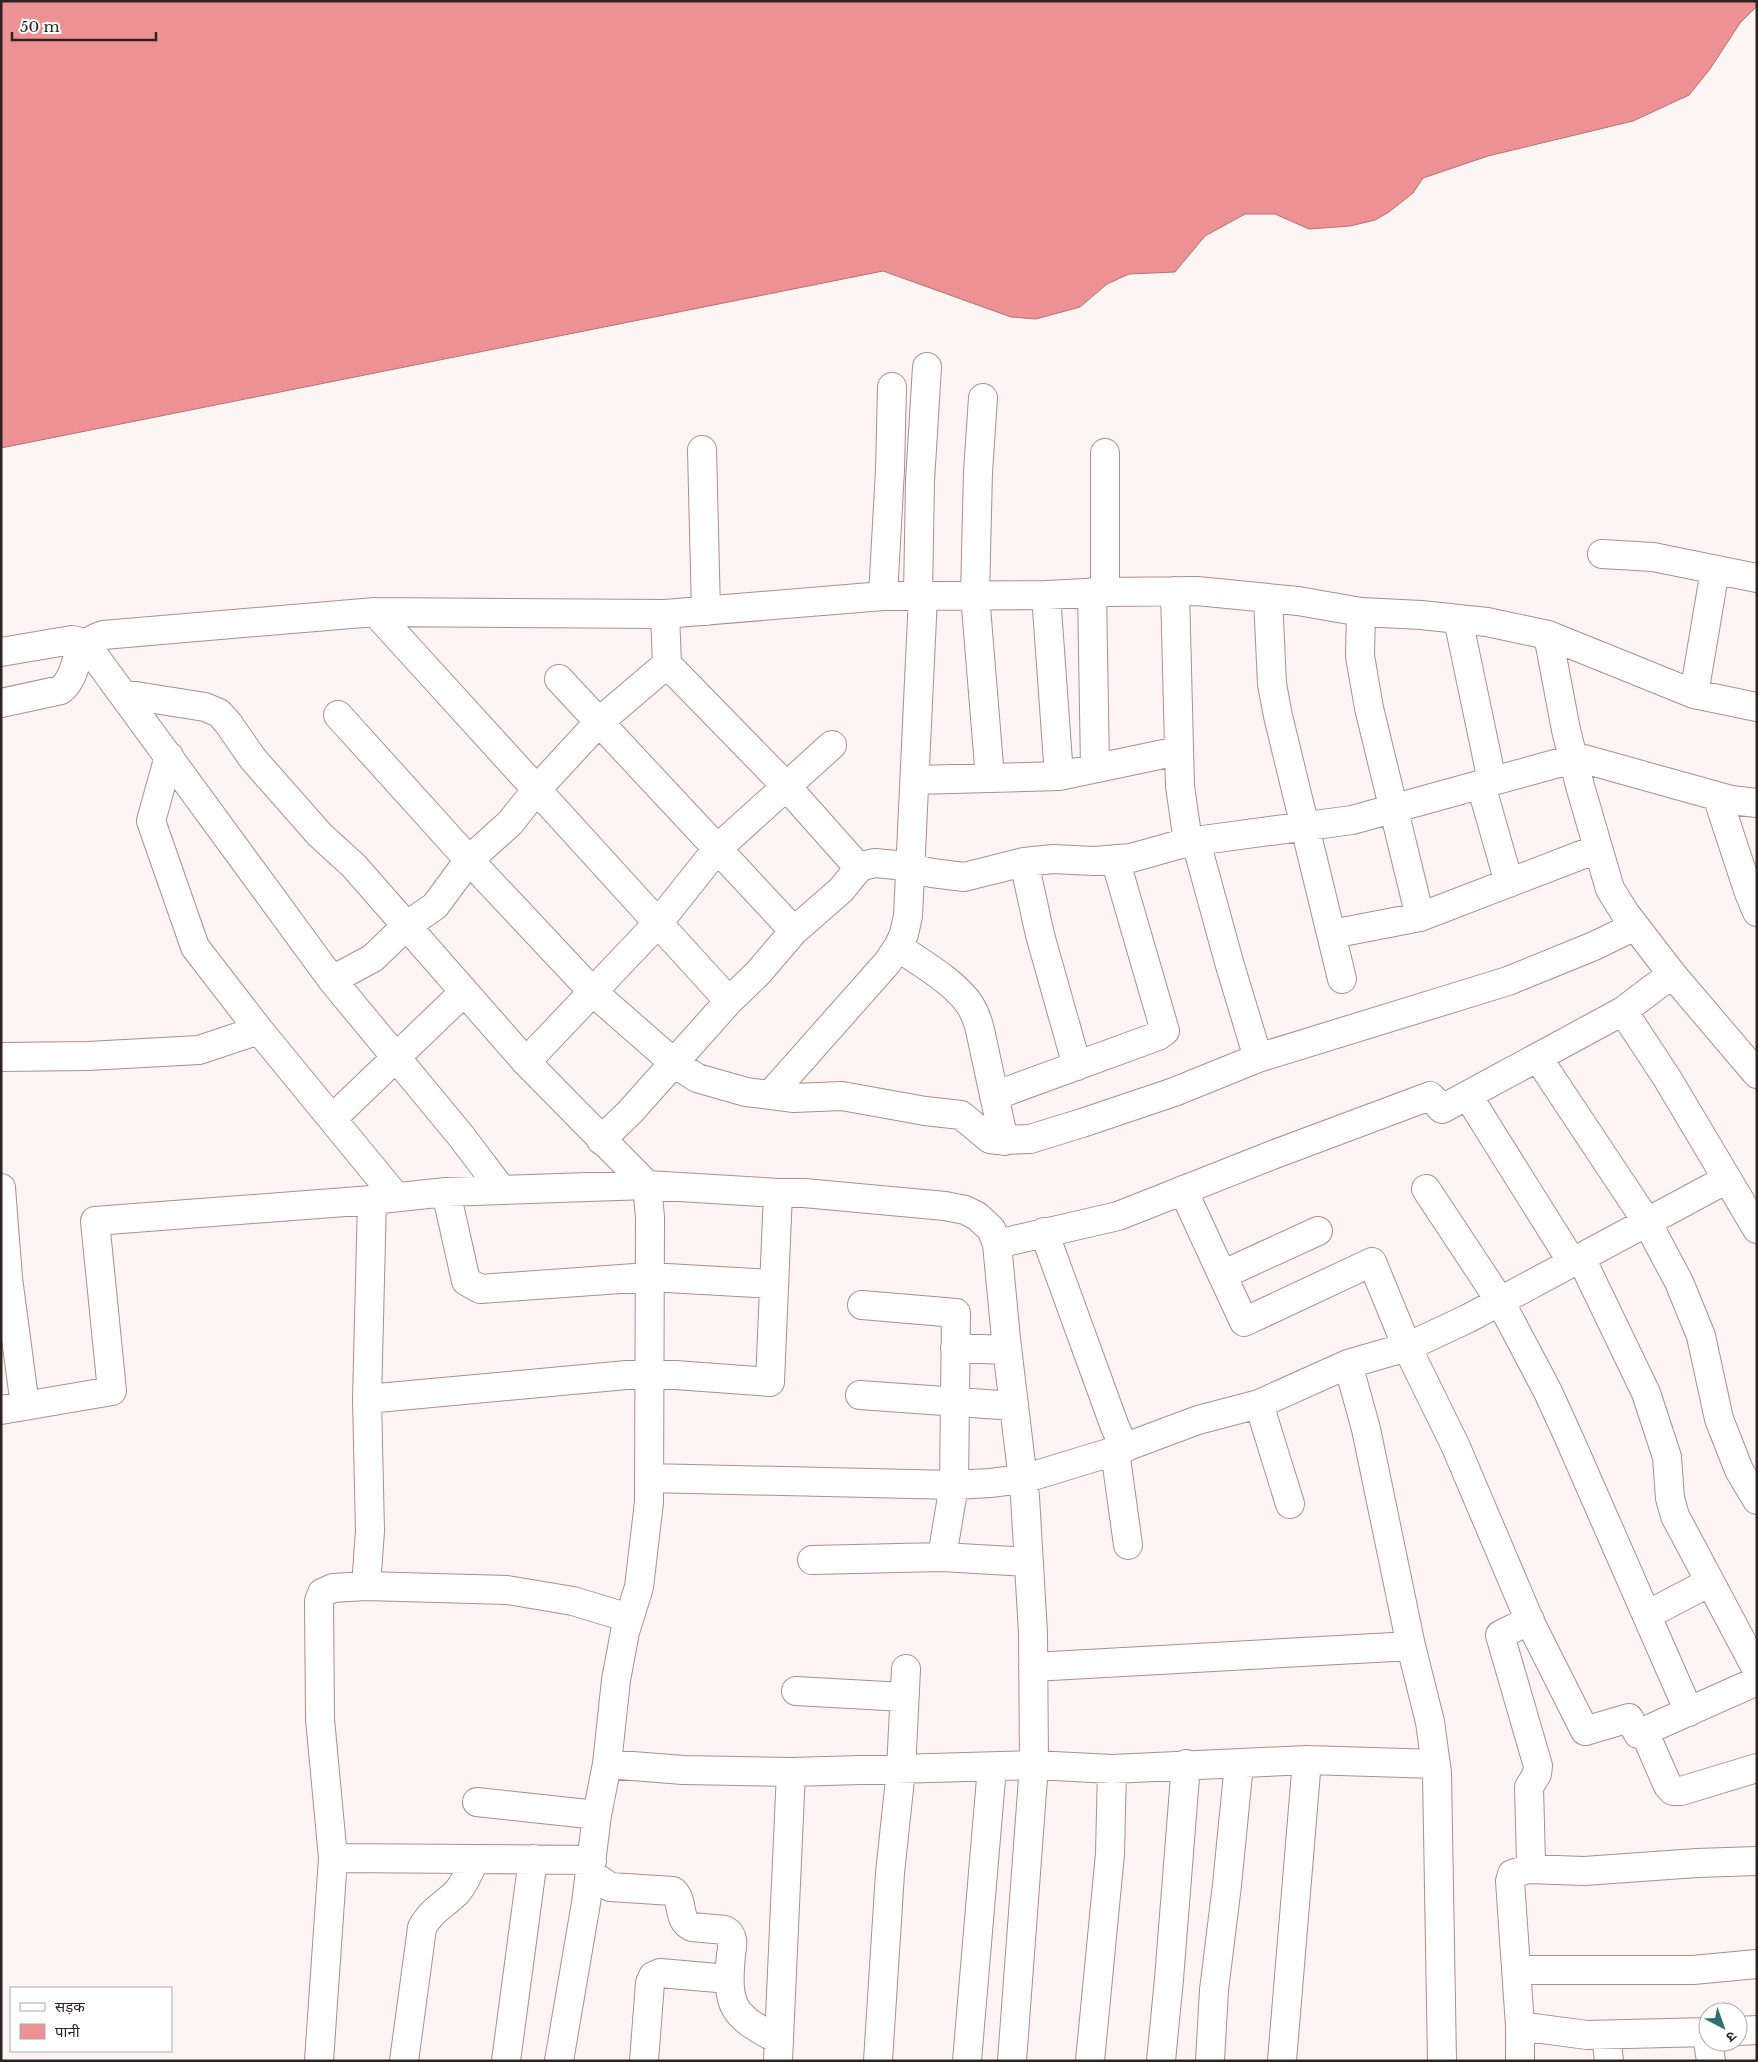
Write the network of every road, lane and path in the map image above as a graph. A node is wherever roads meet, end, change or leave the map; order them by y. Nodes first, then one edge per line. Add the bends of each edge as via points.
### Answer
1 (928, 367) dead end
2 (892, 387) dead end
3 (983, 398) dead end
4 (702, 450) dead end
5 (1105, 453) dead end
6 (1602, 554) dead end
7 (1715, 570) junction
8 (1757, 578) edge
9 (1175, 591) junction
10 (1098, 592) junction
11 (975, 595) junction
12 (1046, 595) junction
13 (883, 596) junction
14 (920, 596) junction
15 (1268, 598) junction
16 (706, 611) junction
17 (375, 612) junction
18 (1361, 612) junction
19 (665, 614) junction
20 (1458, 619) junction
21 (1548, 635) junction
22 (85, 643) junction
23 (1, 652) edge
24 (667, 664) junction
25 (559, 679) dead end
26 (124, 694) junction
27 (1694, 694) junction
28 (1, 703) edge
29 (1757, 707) edge
30 (338, 715) dead end
31 (600, 722) junction
32 (832, 745) dead end
33 (1178, 751) junction
34 (169, 756) junction
35 (1573, 759) junction
36 (1094, 767) junction
37 (1059, 776) junction
38 (990, 778) junction
39 (915, 780) junction
40 (1487, 783) junction
41 (787, 787) junction
42 (538, 789) junction
43 (1717, 796) junction
44 (1757, 804) edge
45 (1394, 808) junction
46 (1306, 827) junction
47 (1192, 842) junction
48 (717, 849) junction
49 (1597, 850) junction
50 (1115, 859) junction
51 (469, 860) junction
52 (1024, 862) junction
53 (859, 868) junction
54 (911, 868) junction
55 (1509, 883) junction
56 (1757, 912) edge
57 (1420, 916) junction
58 (658, 922) junction
59 (406, 926) junction
60 (1635, 926) junction
61 (794, 931) junction
62 (1332, 934) junction
63 (898, 947) junction
64 (1672, 974) junction
65 (1342, 979) dead end
66 (332, 980) junction
67 (464, 992) junction
68 (593, 992) junction
69 (729, 1001) junction
70 (1623, 1011) junction
71 (259, 1030) junction
72 (1, 1057) edge
73 (396, 1058) junction
74 (1258, 1058) junction
75 (1538, 1058) junction
76 (526, 1062) junction
77 (674, 1063) junction
78 (1077, 1066) junction
79 (1757, 1074) edge
80 (770, 1095) junction
81 (994, 1096) junction
82 (1468, 1096) junction
83 (332, 1118) junction
84 (601, 1140) junction
85 (1004, 1141) junction
86 (1727, 1179) junction
87 (647, 1185) junction
88 (1, 1188) edge
89 (502, 1190) junction
90 (1183, 1190) junction
91 (1426, 1190) dead end
92 (446, 1192) junction
93 (778, 1193) junction
94 (384, 1199) junction
95 (1647, 1222) junction
96 (1757, 1229) edge
97 (1318, 1231) dead end
98 (1044, 1232) junction
99 (997, 1244) junction
100 (1577, 1260) junction
101 (1222, 1275) junction
102 (649, 1277) junction
103 (774, 1284) junction
104 (1500, 1301) junction
105 (862, 1305) dead end
106 (1407, 1347) junction
107 (955, 1348) junction
108 (1007, 1350) junction
109 (1348, 1364) junction
110 (648, 1373) junction
111 (860, 1395) dead end
112 (367, 1399) junction
113 (954, 1402) junction
114 (1260, 1404) junction
115 (1014, 1406) junction
116 (13, 1408) edge
117 (1120, 1449) junction
118 (648, 1478) junction
119 (1023, 1479) junction
120 (954, 1484) junction
121 (1753, 1485) edge
122 (1290, 1504) dead end
123 (1128, 1545) dead end
124 (942, 1556) junction
125 (812, 1560) dead end
126 (1029, 1562) junction
127 (1710, 1582) junction
128 (366, 1586) junction
129 (1647, 1615) junction
130 (630, 1618) junction
131 (1530, 1620) junction
132 (1411, 1646) junction
133 (1033, 1667) junction
134 (906, 1669) dead end
135 (1757, 1670) edge
136 (1757, 1681) edge
137 (796, 1691) dead end
138 (904, 1697) junction
139 (1689, 1712) junction
140 (1644, 1732) junction
141 (1307, 1760) junction
142 (607, 1764) junction
143 (1186, 1764) junction
144 (1239, 1764) junction
145 (1436, 1764) junction
146 (1034, 1766) junction
147 (992, 1767) junction
148 (1757, 1768) edge
149 (1112, 1769) junction
150 (900, 1770) junction
151 (791, 1772) junction
152 (477, 1802) dead end
153 (597, 1814) junction
154 (333, 1858) junction
155 (475, 1859) junction
156 (533, 1859) junction
157 (1757, 1862) edge
158 (591, 1867) junction
159 (1528, 1869) junction
160 (1757, 1964) edge
161 (1516, 1970) junction
162 (729, 1979) junction
163 (1520, 2026) junction
164 (1698, 2038) edge
165 (1607, 2048) edge
166 (779, 2051) edge
167 (319, 2061) edge
168 (404, 2061) edge
169 (506, 2061) edge
170 (559, 2061) edge
171 (644, 2061) edge
172 (878, 2061) edge
173 (967, 2061) edge
174 (1012, 2061) edge
175 (1090, 2061) edge
176 (1161, 2061) edge
177 (1210, 2061) edge
178 (1282, 2061) edge
179 (1442, 2061) edge
180 (1520, 2061) edge

1 - 14 street via 920,482
2 - 13 street
3 - 11 street
4 - 16 street
5 - 10 street
6 - 7 street via 1653,558
7 - 8 street
7 - 27 street
9 - 10 street
9 - 15 street
9 - 33 street
10 - 12 street
10 - 36 street
11 - 12 street
11 - 14 street
11 - 38 street
12 - 37 street
13 - 14 street
13 - 16 street
14 - 39 street
15 - 18 street
15 - 46 street via 1272,684
16 - 19 street
17 - 19 street
17 - 22 street via 103,635
17 - 42 street
18 - 20 street
18 - 45 street via 1360,656 1369,708
19 - 24 street
20 - 21 street
20 - 40 street
21 - 27 street
21 - 35 street
22 - 23 street via 72,640
22 - 26 street
22 - 28 street via 70,679 61,690
24 - 31 street
24 - 41 street
25 - 31 street
26 - 34 street
26 - 59 street via 205,707 219,713 295,808 354,866
27 - 29 street
30 - 51 street
31 - 42 street
31 - 48 street
32 - 41 street
33 - 36 street
33 - 47 street via 1180,786
34 - 66 street
34 - 71 street via 151,821 195,947
35 - 40 street
35 - 43 street via 1584,759
35 - 49 street
36 - 37 street
37 - 38 street
38 - 39 street
39 - 54 street
40 - 45 street
40 - 55 street
41 - 48 street
41 - 53 street
42 - 51 street via 510,823
42 - 58 street
43 - 44 street
43 - 56 street
45 - 46 street via 1352,820
45 - 57 street
46 - 47 street
46 - 62 street
47 - 50 street
47 - 74 street
48 - 58 street
48 - 61 street
49 - 55 street
49 - 60 street via 1610,889
50 - 52 street
50 - 78 street via 1165,1031
51 - 59 street via 435,906
51 - 68 street
52 - 54 street via 964,876
52 - 78 street via 1040,935
53 - 54 street via 874,863
53 - 61 street via 841,890
54 - 63 street via 908,916
55 - 57 street
57 - 62 street
58 - 68 street
58 - 69 street
59 - 66 street via 373,958
59 - 67 street
60 - 64 street
60 - 74 street via 1508,981
61 - 69 street
62 - 65 street
63 - 80 street
63 - 81 street via 959,992 970,1005 980,1030
64 - 70 street
64 - 79 street
66 - 73 street
67 - 73 street
67 - 76 street
68 - 76 street
68 - 77 street
69 - 77 street
70 - 75 street
70 - 86 street
71 - 72 street via 199,1050
71 - 83 street
73 - 83 street
73 - 89 street
74 - 85 street via 1082,1124 1030,1139
75 - 82 street
75 - 95 street
76 - 84 street
77 - 80 street via 697,1078 746,1092
77 - 84 street
78 - 81 street
80 - 85 street via 794,1098 842,1096 925,1112 961,1115 990,1139
81 - 85 street
82 - 90 street via 1442,1109 1430,1096
82 - 100 street
83 - 94 street
84 - 87 street
86 - 95 street
86 - 96 street
87 - 89 street
87 - 93 street
87 - 102 street
88 - 116 street
89 - 92 street
90 - 98 street via 1118,1216
90 - 101 street
91 - 104 street
92 - 94 street
92 - 102 street via 466,1281 480,1289
93 - 99 street via 965,1210 978,1216 990,1229
93 - 103 street
94 - 112 street
94 - 116 street via 95,1221 112,1391
95 - 100 street
95 - 121 street via 1679,1282 1700,1336 1719,1419 1739,1470
97 - 101 street
98 - 99 street
98 - 117 street
99 - 108 street
100 - 104 street
100 - 127 street via 1646,1393 1667,1456 1672,1508
101 - 106 street via 1244,1322 1372,1262
102 - 103 street
102 - 110 street
103 - 110 street via 770,1382
104 - 106 street
104 - 129 street via 1570,1438
105 - 107 street via 956,1313
106 - 109 street
106 - 131 street via 1456,1447
107 - 108 street
107 - 113 street
108 - 115 street
109 - 114 street
109 - 132 street via 1366,1429
110 - 112 street
110 - 118 street
111 - 113 street
112 - 128 street via 370,1531
113 - 115 street
113 - 120 street
114 - 117 street via 1198,1420
114 - 122 street
115 - 119 street
117 - 119 street
117 - 123 street
118 - 120 street
118 - 130 street via 649,1502 639,1587
119 - 120 street
119 - 126 street
120 - 124 street
124 - 125 street
124 - 126 street
126 - 133 street
127 - 129 street
127 - 135 street
128 - 130 street via 507,1590 564,1599
128 - 154 street via 328,1589 319,1600 320,1719
129 - 139 street
130 - 142 street via 616,1680
131 - 140 street via 1585,1731 1629,1718 1638,1734
131 - 159 street via 1500,1635 1538,1766 1530,1787 1531,1862
132 - 133 street
132 - 145 street via 1430,1722
133 - 146 street
134 - 138 street
136 - 139 street
137 - 138 street
138 - 150 street
139 - 140 street
140 - 148 street via 1673,1791
141 - 144 street
141 - 145 street
141 - 178 street
142 - 151 street via 683,1770
142 - 153 street
143 - 144 street
143 - 149 street
143 - 176 street
144 - 177 street via 1214,1990
145 - 179 street
146 - 147 street
146 - 149 street
146 - 174 street
147 - 150 street
147 - 173 street
149 - 175 street via 1110,1854
150 - 151 street
150 - 172 street
151 - 166 street
152 - 153 street
153 - 158 street
154 - 155 street
154 - 167 street
155 - 156 street
155 - 168 street via 465,1882 427,1918 422,1928
156 - 158 street
156 - 169 street
157 - 159 street via 1584,1871
158 - 162 street via 610,1887 673,1891 678,1896 682,1918 688,1926 729,1933 733,1942
158 - 170 street
159 - 161 street via 1510,1876
160 - 161 street via 1694,1970
161 - 163 street
162 - 166 street via 730,1997 739,2015
162 - 171 street via 660,1973 653,1976
163 - 165 street via 1587,2035
163 - 180 street
164 - 165 street

